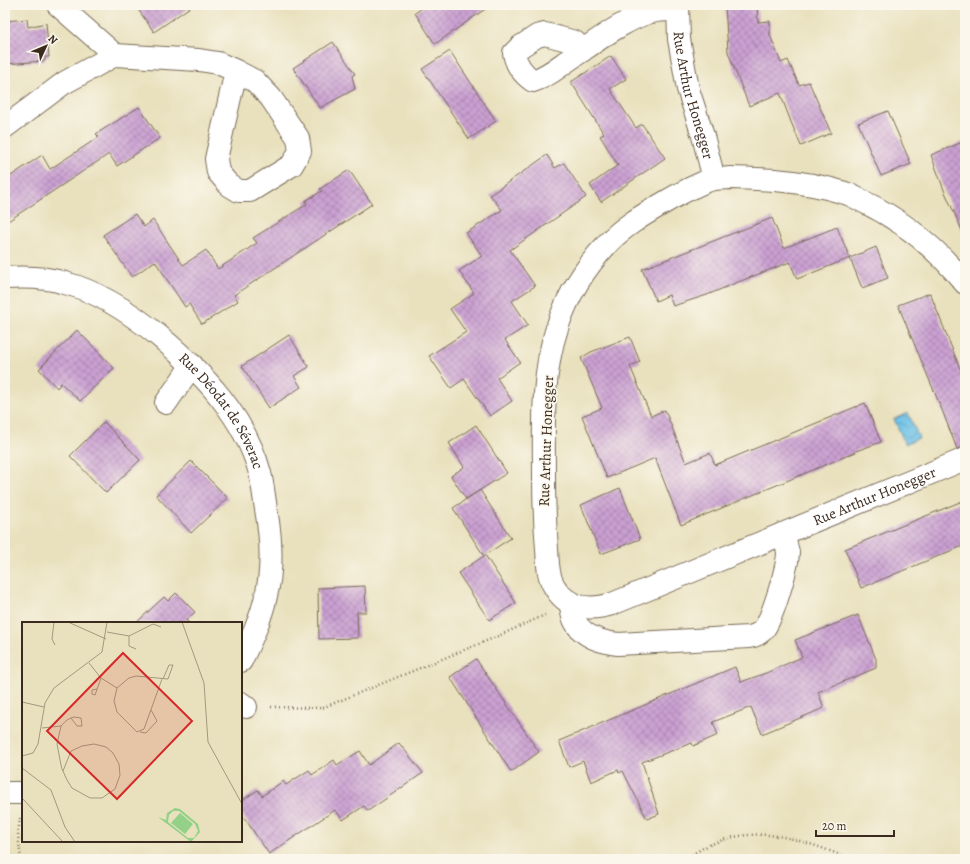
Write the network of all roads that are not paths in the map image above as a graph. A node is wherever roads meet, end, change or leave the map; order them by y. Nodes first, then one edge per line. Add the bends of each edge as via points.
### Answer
1 (58, 5) edge
2 (678, 8) edge
3 (582, 52) dead end
4 (115, 55) junction
5 (236, 71) junction
6 (5, 127) edge
7 (714, 179) junction
8 (5, 278) edge
9 (965, 283) edge
10 (192, 365) junction
11 (166, 403) dead end
12 (965, 459) edge
13 (782, 534) junction
14 (571, 602) junction
15 (242, 659) edge

1 - 4 street
2 - 3 street, Rue Arthur Honegger via 656,11 635,18
2 - 7 street, Rue Arthur Honegger via 679,39 688,89
4 - 5 street via 199,60
4 - 6 street via 64,83
5 - 5 street via 255,81 271,98 298,138 300,151 292,165 250,191 239,191 229,184 218,172 216,159
7 - 9 street, Rue Arthur Honegger via 796,181 846,193 908,227
7 - 14 street, Rue Arthur Honegger via 684,192 646,214 609,241 578,283 556,328 544,393 544,510 552,584 560,596
8 - 10 street, Rue Déodat de Séverac via 24,277 65,282 99,296 125,310
10 - 11 street
10 - 15 street, Rue Déodat de Séverac via 225,402 248,440 260,473 271,557 266,595 256,628
12 - 13 street, Rue Arthur Honegger
13 - 14 street, Rue Arthur Honegger via 612,604 599,608 583,608
13 - 14 street via 788,554 785,573 768,621 757,635 604,643 592,638 575,623

